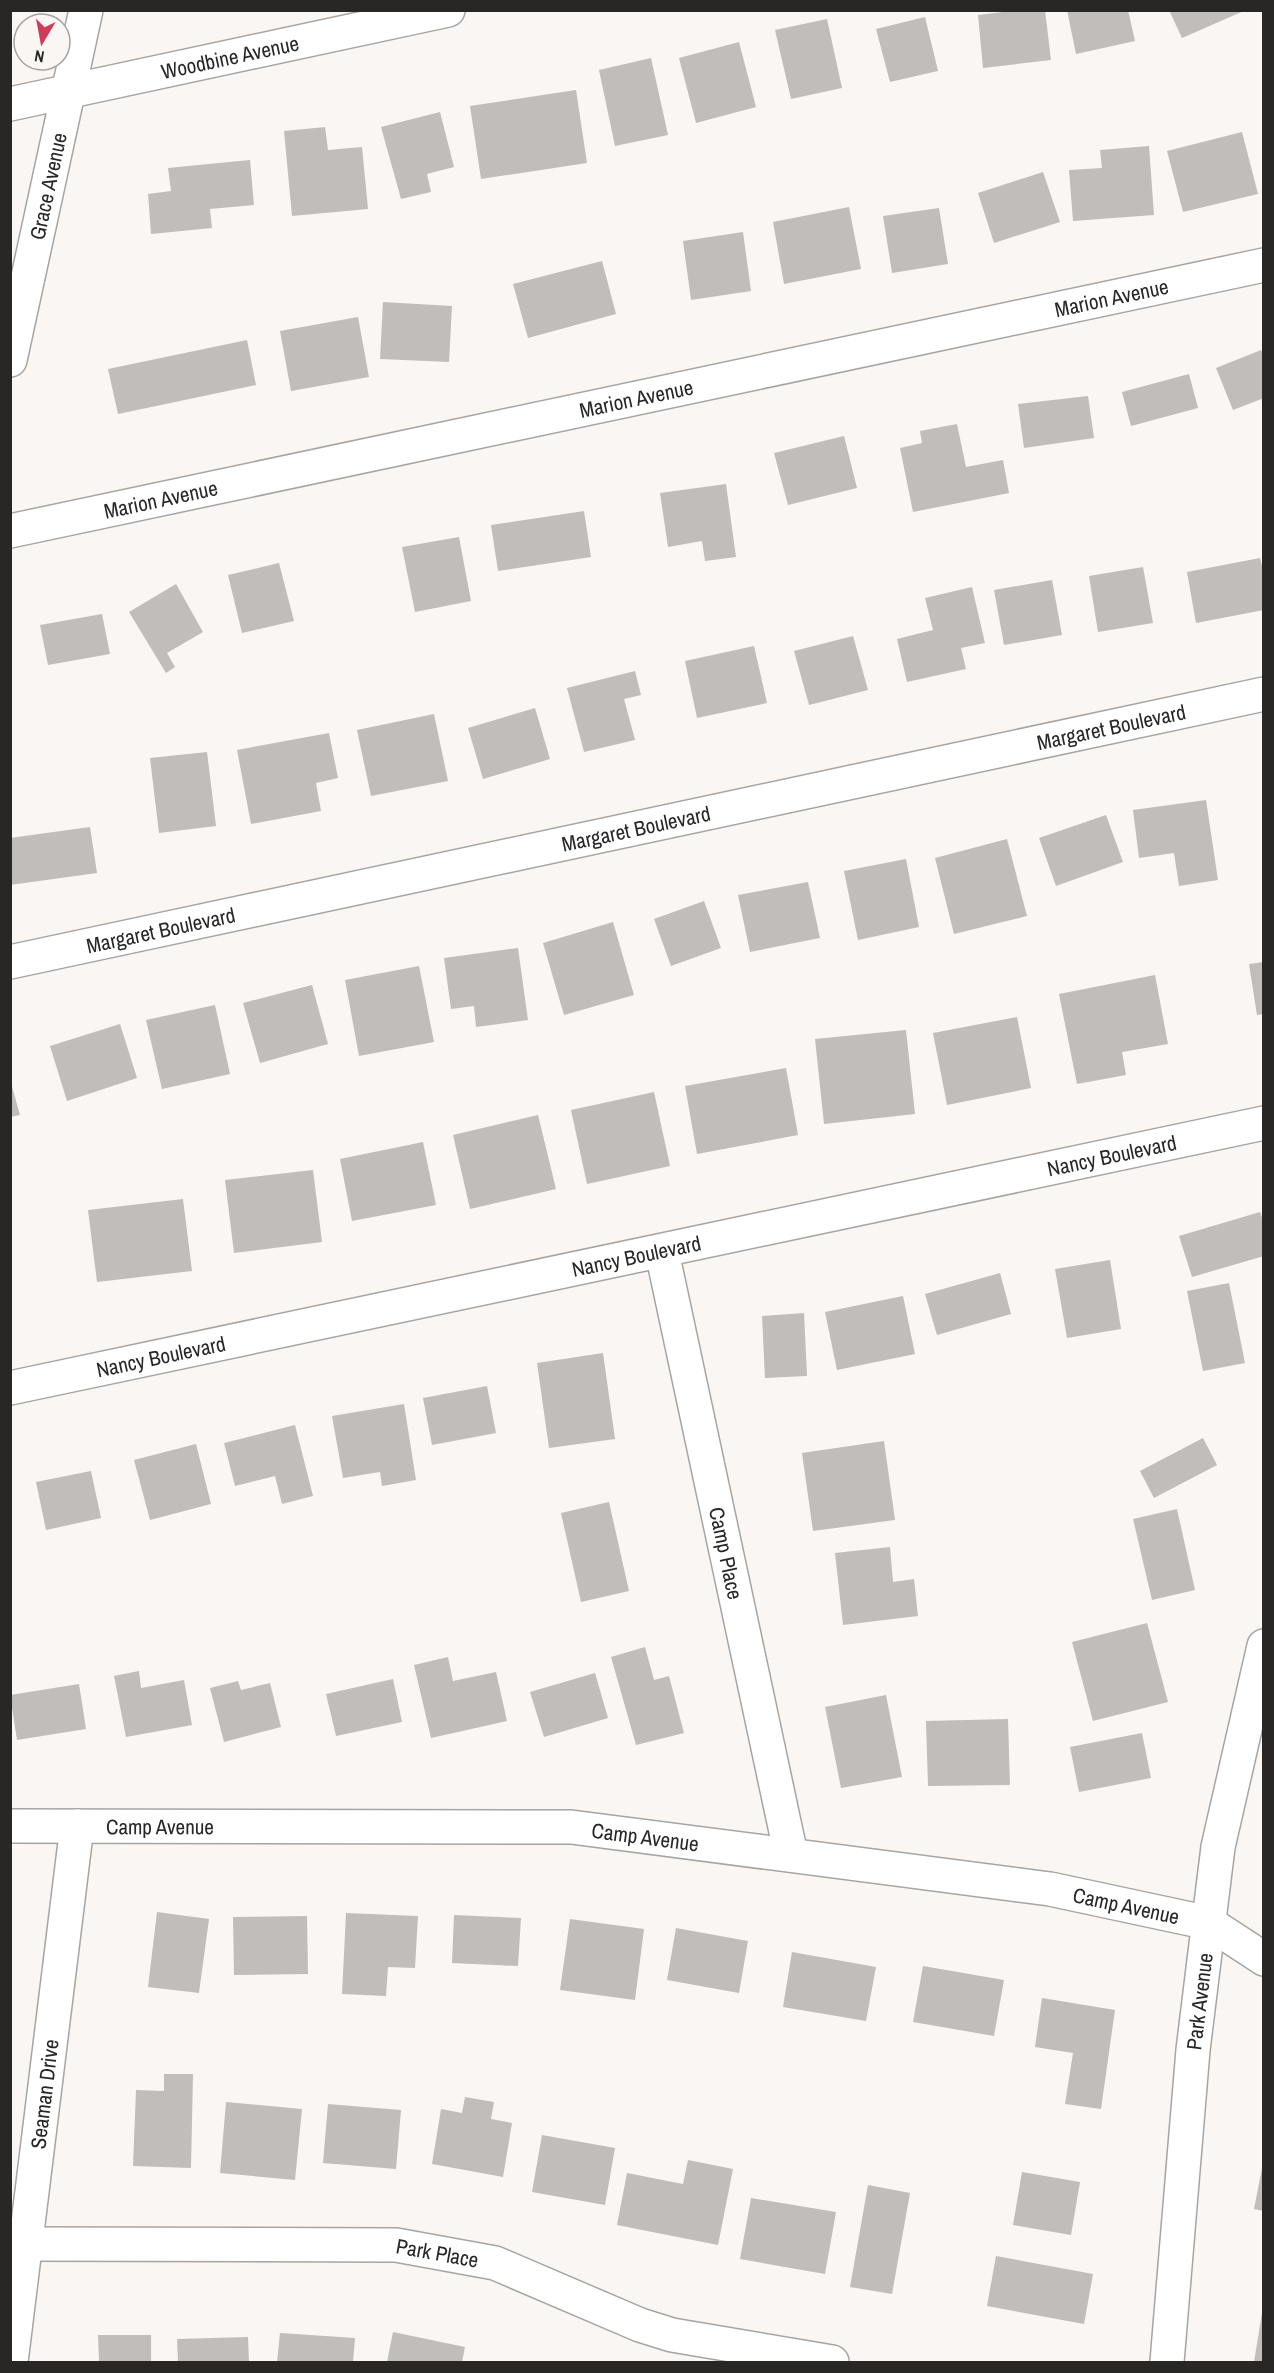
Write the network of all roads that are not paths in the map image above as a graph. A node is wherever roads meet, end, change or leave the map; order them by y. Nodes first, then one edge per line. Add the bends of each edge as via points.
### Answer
1 (86, 10) edge
2 (448, 10) edge
3 (69, 91) junction
4 (10, 104) edge
5 (1263, 265) edge
6 (10, 360) edge
7 (10, 531) edge
8 (1263, 694) edge
9 (10, 962) edge
10 (1263, 1123) edge
11 (662, 1252) junction
12 (10, 1388) edge
13 (1263, 1646) edge
14 (10, 1826) edge
15 (77, 1826) junction
16 (791, 1855) junction
17 (1209, 1923) junction
18 (1263, 1959) edge
19 (26, 2244) junction
20 (11, 2362) edge
21 (832, 2362) edge
22 (1167, 2362) edge

1 - 3 street, Grace Avenue
2 - 3 street, Woodbine Avenue
3 - 4 street, Woodbine Avenue
3 - 6 street, Grace Avenue
5 - 7 street, Marion Avenue
8 - 9 street, Margaret Boulevard
10 - 11 street, Nancy Boulevard
11 - 12 street, Nancy Boulevard
11 - 16 street, Camp Place
13 - 17 street, Park Avenue via 1218,1846
14 - 15 street, Camp Avenue
15 - 16 street, Camp Avenue via 571,1827
15 - 19 street, Seaman Drive
16 - 17 street, Camp Avenue via 1050,1889
17 - 18 street, Camp Avenue
17 - 22 street, Park Avenue via 1193,2050
19 - 20 street, Seaman Drive
19 - 21 street, Park Place via 396,2245 495,2263 672,2335

